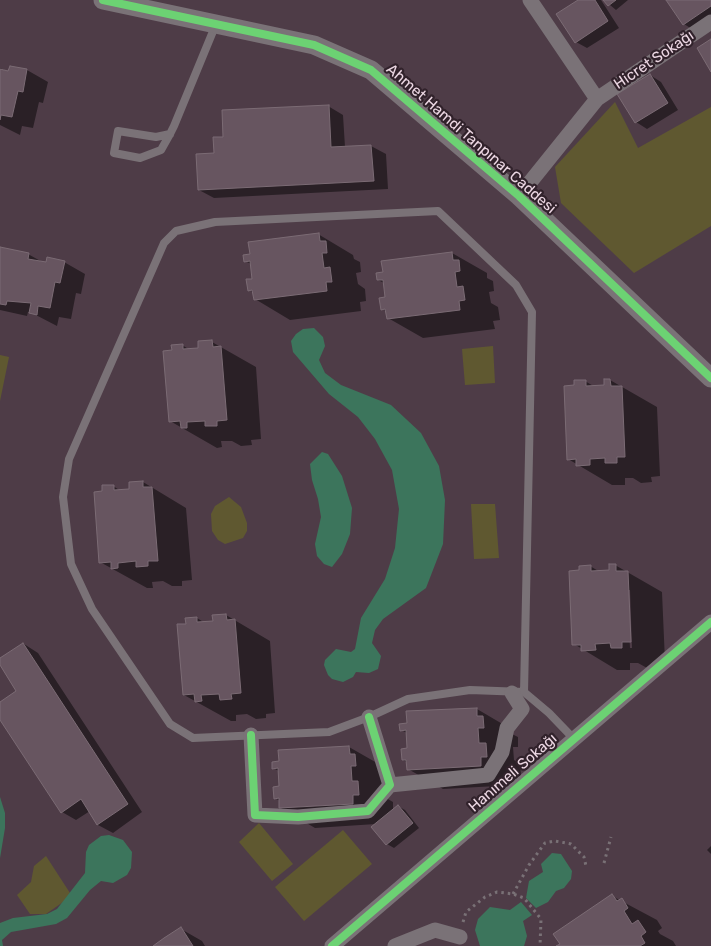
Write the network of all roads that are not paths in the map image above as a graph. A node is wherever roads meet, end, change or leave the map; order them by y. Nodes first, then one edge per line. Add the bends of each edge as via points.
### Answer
1 (103, 0) edge
2 (533, 1) edge
3 (711, 22) edge
4 (216, 24) junction
5 (597, 99) junction
6 (170, 134) junction
7 (519, 196) junction
8 (711, 378) edge
9 (711, 622) edge
10 (518, 693) junction
11 (369, 717) junction
12 (251, 735) junction
13 (574, 739) junction
14 (390, 785) junction
15 (460, 937) road end
16 (332, 946) edge
17 (394, 946) edge

1 - 4 street, Ahmet Hamdi Tanpınar Caddesi
2 - 5 street
3 - 5 street, Hicret Sokağı
4 - 6 lane
4 - 7 street, Ahmet Hamdi Tanpınar Caddesi via 314,46 371,70
5 - 7 street, Hicret Sokağı
6 - 6 lane via 156,137 118,131 114,153 146,158 160,150
7 - 8 street, Ahmet Hamdi Tanpınar Caddesi
9 - 13 street, Hanımeli Sokağı
10 - 11 lane via 470,690 408,698
10 - 12 lane via 532,312 516,286 438,211 215,222 176,231 164,243 69,460 63,497 71,564 92,609 170,724 193,738
10 - 13 lane via 549,713
10 - 14 street via 522,709 507,728 502,752 488,775
11 - 12 lane via 329,732
11 - 14 street
12 - 14 street via 255,815 298,817 368,811
13 - 16 street, Hanımeli Sokağı
15 - 17 street via 435,930

